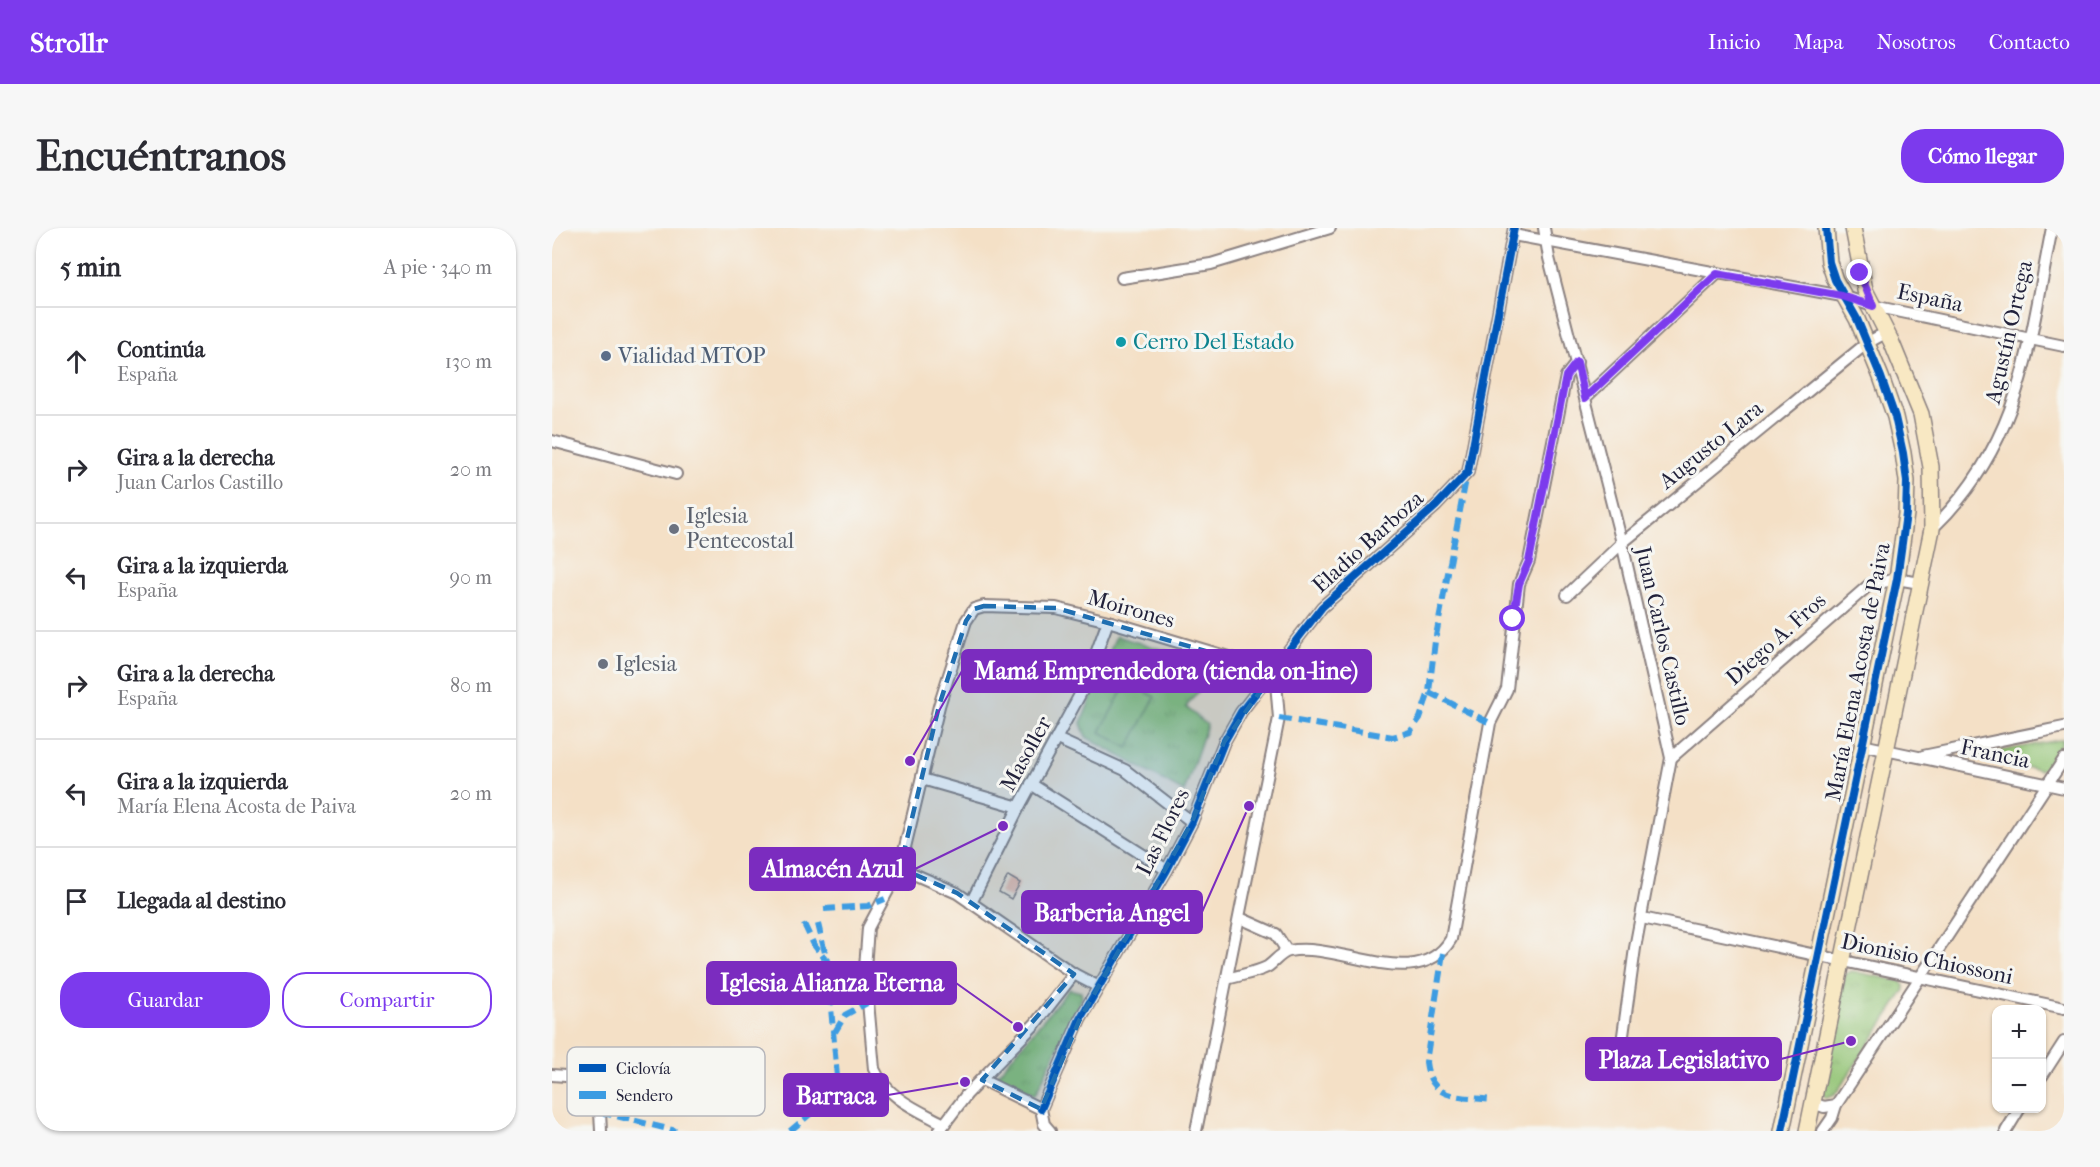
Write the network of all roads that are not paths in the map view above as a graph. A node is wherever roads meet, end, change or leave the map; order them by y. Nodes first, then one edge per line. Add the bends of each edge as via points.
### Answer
1 (1330, 228) edge
2 (1826, 228) edge
3 (1853, 228) edge
4 (2052, 228) edge
5 (1514, 232) edge
6 (1545, 234) edge
7 (1717, 274) junction
8 (1122, 278) dead end
9 (1842, 296) junction
10 (1873, 306) junction
11 (1887, 332) junction
12 (2030, 339) junction
13 (1867, 343) junction
14 (2064, 346) edge
15 (1577, 362) junction
16 (1585, 398) junction
17 (552, 441) edge
18 (676, 474) dead end
19 (1932, 529) junction
20 (1622, 543) junction
21 (1897, 579) junction
22 (1920, 583) junction
23 (1567, 595) dead end
24 (1108, 621) junction
25 (1275, 671) junction
26 (2064, 727) edge
27 (1057, 739) junction
28 (1862, 745) junction
29 (1887, 751) junction
30 (1918, 757) junction
31 (1671, 759) junction
32 (2064, 759) edge
33 (922, 779) junction
34 (1032, 784) junction
35 (2047, 784) junction
36 (2064, 788) edge
37 (1019, 807) junction
38 (1192, 822) junction
39 (900, 868) junction
40 (1167, 870) junction
41 (971, 903) junction
42 (1240, 918) junction
43 (1641, 918) junction
44 (1287, 951) junction
45 (1818, 956) junction
46 (1840, 960) junction
47 (1074, 974) junction
48 (1227, 979) junction
49 (1920, 979) junction
50 (1097, 986) junction
51 (2064, 1008) edge
52 (2064, 1042) edge
53 (1620, 1057) dead end
54 (2046, 1070) edge
55 (552, 1075) edge
56 (567, 1076) edge
57 (982, 1080) junction
58 (1813, 1103) junction
59 (1836, 1105) junction
60 (1041, 1109) junction
61 (2017, 1113) edge
62 (600, 1116) edge
63 (942, 1128) edge
64 (1045, 1129) edge
65 (601, 1131) edge
66 (1196, 1131) edge
67 (1782, 1131) edge
68 (1807, 1131) edge
69 (1823, 1131) edge
70 (2006, 1131) edge

1 - 8 street via 1211,264
2 - 9 street, María Elena Acosta de Paiva via 1830,262
3 - 10 street, María Elena Acosta de Paiva via 1860,273
4 - 12 street, Agustín Ortega
5 - 6 street, España
5 - 25 street, Eladio Barboza via 1468,472 1436,506 1322,607
6 - 7 street, España
6 - 15 street, Juan Carlos Castillo
7 - 9 street, España
7 - 16 street
9 - 10 street, España
9 - 13 street, María Elena Acosta de Paiva
10 - 11 street, María Elena Acosta de Paiva
10 - 12 street, España
11 - 13 street, Augusto Lara
11 - 19 street, María Elena Acosta de Paiva via 1909,380 1928,441
12 - 14 street, España
12 - 19 street, Agustín Ortega via 2009,418 1955,507
13 - 20 street, Augusto Lara
13 - 21 street, María Elena Acosta de Paiva via 1895,417 1907,481
15 - 16 street, Juan Carlos Castillo
15 - 44 street via 1566,376 1529,561 1519,584 1507,689 1490,723 1451,939 1443,953 1427,962 1408,965 1318,951
16 - 20 street, Juan Carlos Castillo
17 - 18 street
19 - 22 street, María Elena Acosta de Paiva
20 - 23 street, Augusto Lara
20 - 31 street, Juan Carlos Castillo
21 - 22 street, Diego A. Fros
21 - 28 street, María Elena Acosta de Paiva
21 - 31 street, Diego A. Fros via 1869,585 1850,600
22 - 29 street, María Elena Acosta de Paiva
24 - 25 street, Moirones
24 - 27 street, Masoller via 1083,688
24 - 33 street, Moirones via 1056,608 974,609 957,642
25 - 38 street, Las Flores via 1241,712 1224,742
25 - 42 street via 1279,718
26 - 30 street, Francia
27 - 34 street, Masoller
27 - 38 street via 1125,770
28 - 29 street, Francia
28 - 45 street, María Elena Acosta de Paiva
29 - 30 street, Francia
29 - 46 street, María Elena Acosta de Paiva
30 - 35 street, Francia
31 - 43 street, Juan Carlos Castillo
32 - 35 street
33 - 37 street
33 - 39 street
34 - 37 street, Masoller
34 - 40 street
35 - 36 street, Francia
35 - 49 street
37 - 41 street, Masoller
38 - 40 street, Las Flores
39 - 41 street
39 - 63 street via 868,928 865,968 874,1069 879,1081 895,1097
40 - 50 street, Las Flores
41 - 47 street
42 - 44 street via 1276,934
42 - 48 street
43 - 45 street, Dionisio Chiossoni
43 - 53 street, Juan Carlos Castillo
44 - 48 street via 1267,968
45 - 46 street, Dionisio Chiossoni
45 - 67 street, María Elena Acosta de Paiva
46 - 49 street, Dionisio Chiossoni
46 - 58 street, María Elena Acosta de Paiva
47 - 50 street
47 - 57 street via 1035,1024
48 - 66 street
49 - 51 street, Dionisio Chiossoni
49 - 59 street
50 - 60 street, Las Flores
52 - 54 street
55 - 56 street
57 - 60 street
57 - 63 street
58 - 59 street via 1824,1107
58 - 68 street, María Elena Acosta de Paiva
59 - 69 street
60 - 64 street
61 - 70 street
62 - 65 street

